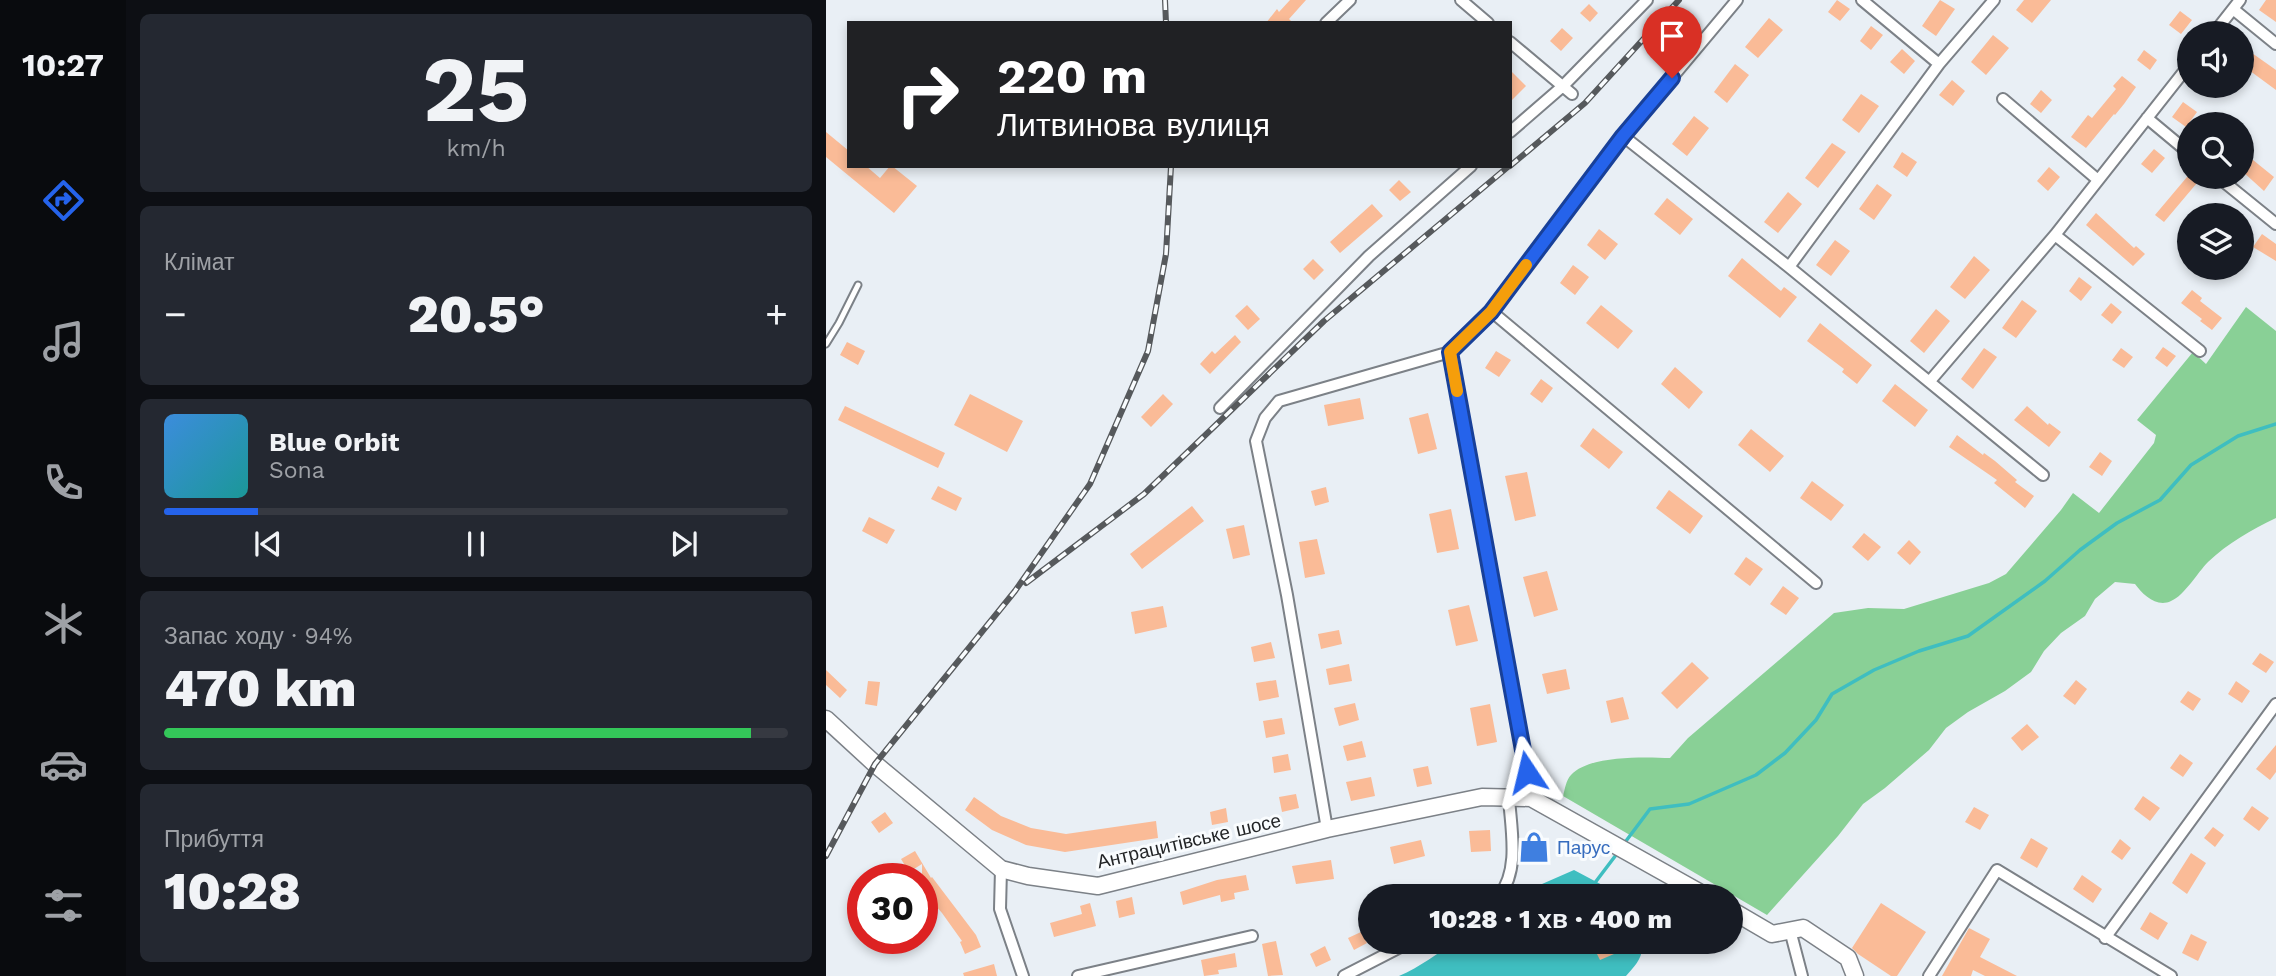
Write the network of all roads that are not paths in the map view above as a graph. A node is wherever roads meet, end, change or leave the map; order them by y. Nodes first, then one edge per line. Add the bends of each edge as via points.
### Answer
1 (1350, 0) edge
2 (1461, 0) edge
3 (1647, 0) edge
4 (1737, 0) edge
5 (1861, 0) edge
6 (1994, 0) edge
7 (2236, 4) edge
8 (1328, 21) edge
9 (1486, 21) edge
10 (2223, 21) edge
11 (1512, 44) edge
12 (2276, 44) edge
13 (1939, 64) junction
14 (2177, 80) edge
15 (1563, 86) junction
16 (1573, 94) dead end
17 (2003, 99) dead end
18 (2147, 118) junction
19 (1512, 130) edge
20 (1623, 136) junction
21 (2177, 143) edge
22 (1469, 168) edge
23 (2098, 180) junction
24 (2233, 189) edge
25 (2276, 224) edge
26 (2055, 235) junction
27 (1789, 267) junction
28 (858, 285) dead end
29 (1491, 312) junction
30 (826, 344) edge
31 (2200, 351) dead end
32 (1450, 352) junction
33 (1930, 381) junction
34 (1220, 408) dead end
35 (2043, 475) dead end
36 (1816, 583) dead end
37 (2276, 704) edge
38 (826, 719) edge
39 (1509, 797) junction
40 (1531, 798) junction
41 (1327, 829) junction
42 (1001, 869) junction
43 (1507, 884) edge
44 (1685, 884) edge
45 (1743, 918) edge
46 (1790, 930) junction
47 (1252, 936) dead end
48 (2105, 938) junction
49 (1387, 954) edge
50 (1023, 976) edge
51 (1078, 976) edge
52 (1344, 976) edge
53 (1802, 976) edge
54 (1855, 976) edge
55 (1929, 976) edge
56 (2171, 976) edge

1 - 8 street
2 - 9 street
3 - 15 street
4 - 20 street
5 - 13 street
6 - 13 street
7 - 10 street
7 - 12 street
11 - 15 street
13 - 27 street
14 - 18 street
15 - 16 street
15 - 19 street
17 - 23 street
18 - 21 street
18 - 23 street
20 - 27 street
20 - 29 street
22 - 34 street via 1369,256
23 - 26 street
24 - 25 street
26 - 31 street
26 - 33 street
27 - 33 street
28 - 30 lane
29 - 32 street
29 - 36 street
32 - 40 street
32 - 41 street via 1279,401 1265,418 1256,441
33 - 35 street
37 - 48 street
38 - 42 main road, Антрацитівське шосе
39 - 40 main road, Антрацитівське шосе
39 - 41 main road, Антрацитівське шосе via 1482,797
39 - 43 street via 1512,863
40 - 44 main road
41 - 42 main road, Антрацитівське шосе via 1098,886
42 - 50 street via 1000,909
45 - 46 main road via 1772,934
46 - 53 street
46 - 54 main road via 1802,928 1848,958
47 - 51 street
48 - 55 street via 1997,870
48 - 56 street
49 - 52 street

